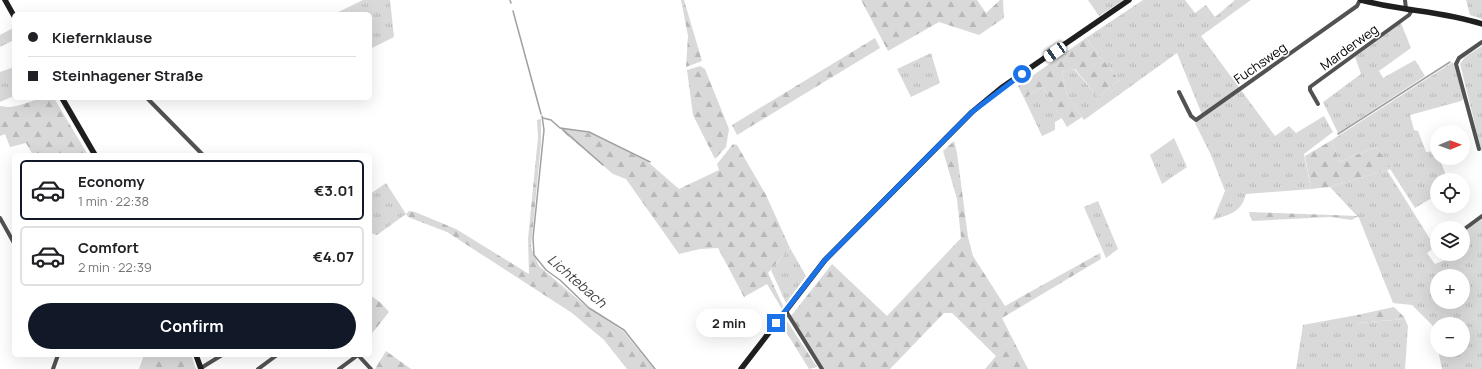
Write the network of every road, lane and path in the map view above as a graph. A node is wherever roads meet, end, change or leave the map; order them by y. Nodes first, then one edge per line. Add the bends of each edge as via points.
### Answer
1 (5, 0) edge
2 (1129, 0) edge
3 (1361, 0) edge
4 (1405, 0) edge
5 (1409, 10) junction
6 (12, 12) edge
7 (1482, 24) edge
8 (1482, 42) edge
9 (1179, 92) dead end
10 (63, 100) edge
11 (149, 100) edge
12 (1318, 104) dead end
13 (1479, 149) dead end
14 (94, 153) edge
15 (201, 153) edge
16 (1482, 216) edge
17 (0, 218) edge
18 (1470, 225) edge
19 (12, 239) edge
20 (786, 311) junction
21 (57, 357) edge
22 (197, 357) edge
23 (219, 357) edge
24 (274, 357) edge
25 (355, 357) edge
26 (360, 357) edge
27 (53, 369) edge
28 (201, 369) edge
29 (258, 369) edge
30 (339, 369) edge
31 (372, 369) edge
32 (741, 369) edge
33 (822, 369) edge

1 - 6 main road
2 - 20 main road via 1001,88 972,112 825,260
3 - 5 main road
3 - 9 street, Fuchsweg via 1357,6 1196,120 1191,116
4 - 5 street
5 - 7 main road via 1466,18
5 - 12 street, Marderweg via 1409,15 1310,87
8 - 13 street via 1459,58 1456,64
10 - 14 main road
11 - 15 street
16 - 18 street
17 - 19 street
20 - 32 main road
20 - 33 street
21 - 27 street
22 - 28 main road
23 - 28 street
24 - 29 street
25 - 30 street
26 - 31 street

